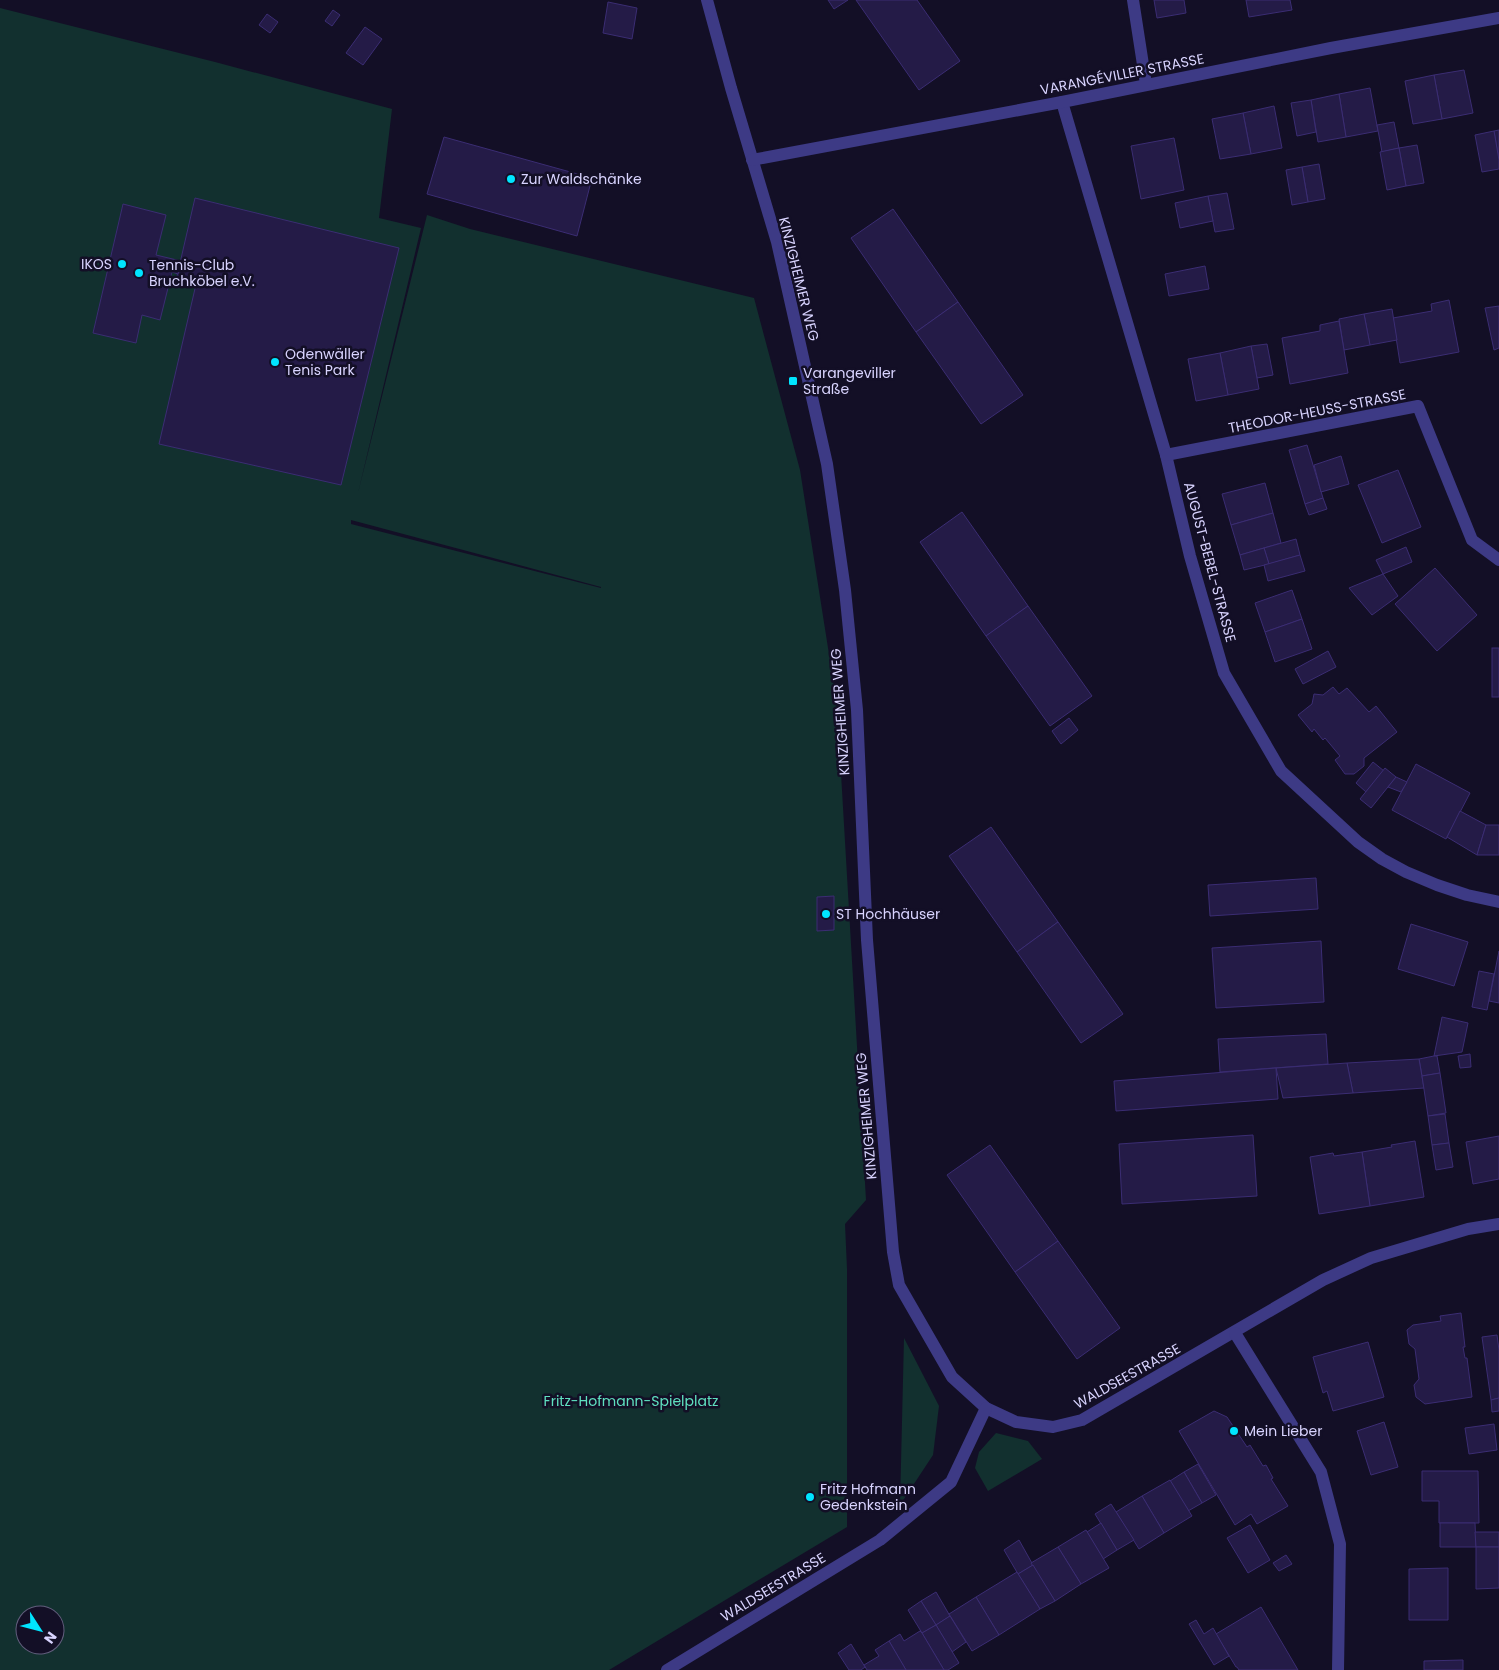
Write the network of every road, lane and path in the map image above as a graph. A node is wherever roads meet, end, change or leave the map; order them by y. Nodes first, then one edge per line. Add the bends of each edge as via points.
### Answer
1 (708, 0) edge
2 (1133, 0) edge
3 (1499, 18) edge
4 (1146, 84) junction
5 (1062, 102) junction
6 (752, 160) junction
7 (1166, 455) junction
8 (1499, 560) edge
9 (1499, 902) edge
10 (1499, 1224) edge
11 (1235, 1333) junction
12 (986, 1408) junction
13 (666, 1670) edge
14 (1338, 1670) edge

1 - 6 street, KINZIGHEIMER WEG
2 - 4 street
3 - 4 street, VARANGÉVILLER STRASSE
4 - 5 street, VARANGÉVILLER STRASSE
5 - 6 street, VARANGÉVILLER STRASSE
5 - 7 street, AUGUST-BEBEL-STRASSE
6 - 12 street, KINZIGHEIMER WEG via 777,242 827,464 845,590 857,710 872,1005 888,1204 899,1285 952,1377
7 - 8 street, THEODOR-HEUSS-STRASSE via 1418,406 1472,540
7 - 9 street, AUGUST-BEBEL-STRASSE via 1190,556 1224,673 1281,770 1358,842 1382,859 1437,885
10 - 11 street, WALDSEESTRASSE via 1468,1229 1371,1258 1323,1280
11 - 12 street, WALDSEESTRASSE via 1082,1420 1053,1427 1016,1422
11 - 14 street via 1321,1472 1340,1544
12 - 13 street, WALDSEESTRASSE via 950,1482 880,1540

